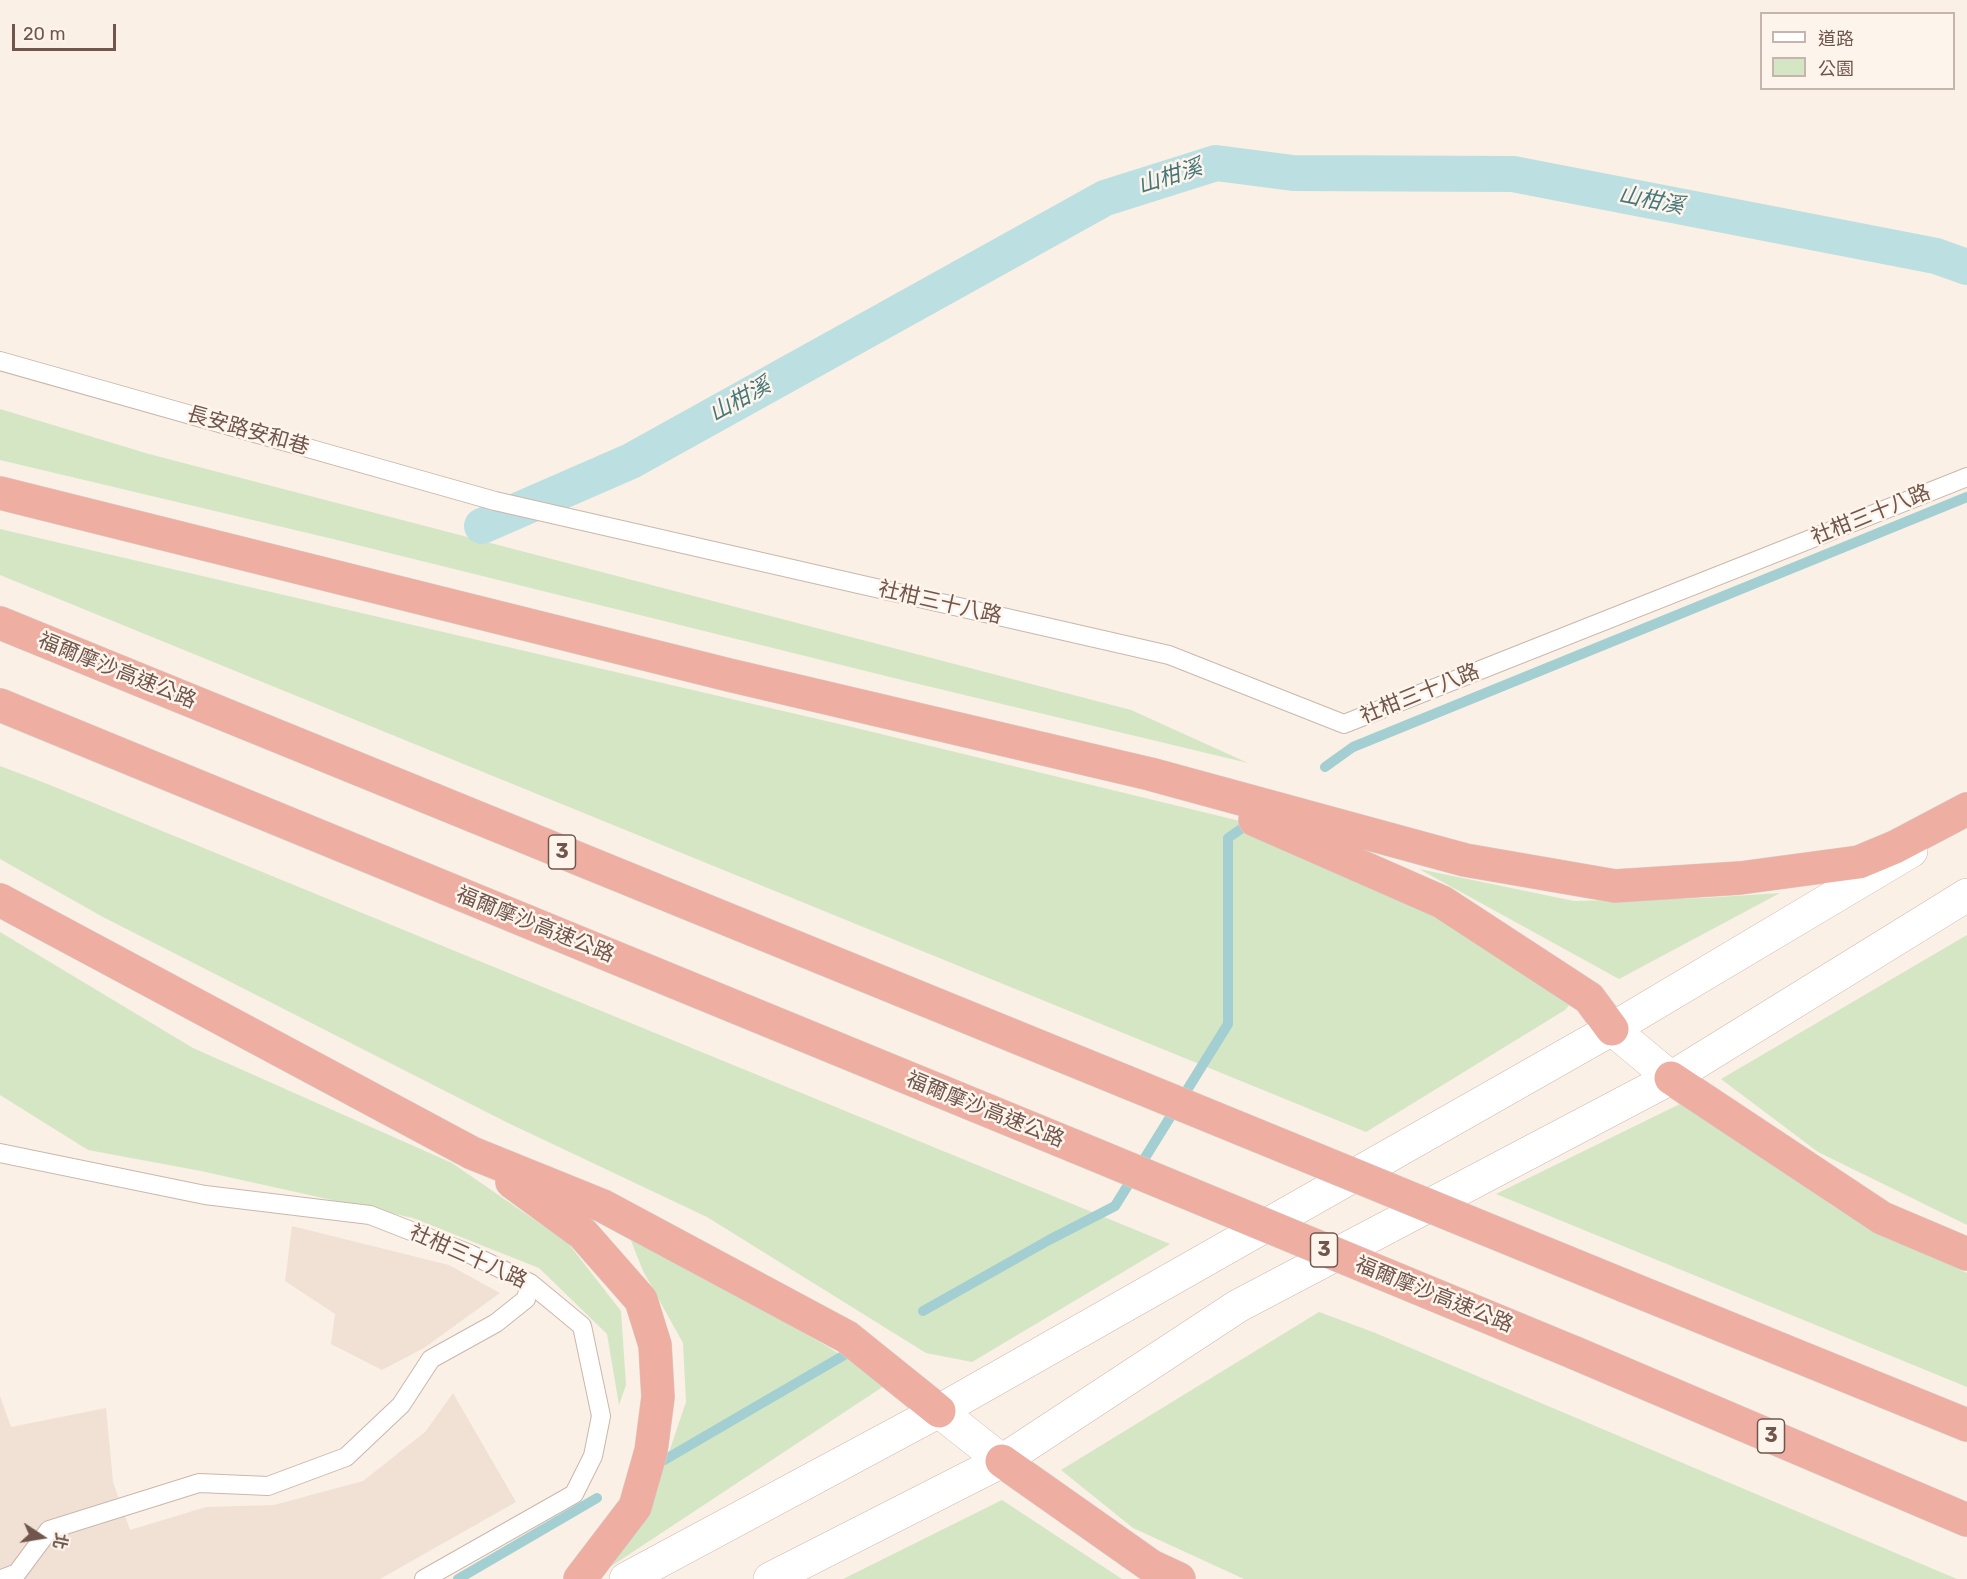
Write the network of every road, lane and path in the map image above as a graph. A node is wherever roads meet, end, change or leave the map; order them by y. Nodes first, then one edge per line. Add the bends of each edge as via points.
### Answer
1 (0, 361) edge
2 (1967, 477) edge
3 (0, 493) edge
4 (717, 553) joint
5 (0, 623) edge
6 (0, 705) edge
7 (1150, 774) junction
8 (1967, 809) edge
9 (1967, 818) edge
10 (1967, 895) edge
11 (0, 900) edge
12 (1612, 1029) junction
13 (1671, 1078) junction
14 (0, 1153) edge
15 (472, 1153) junction
16 (1967, 1254) edge
17 (530, 1283) junction
18 (939, 1411) junction
19 (1967, 1425) edge
20 (1002, 1461) junction
21 (1967, 1520) edge
22 (2, 1579) edge
23 (424, 1579) edge
24 (580, 1579) edge
25 (626, 1579) edge
26 (770, 1579) edge
27 (1179, 1579) edge

1 - 4 lane, 長安路安和巷 via 495,501
2 - 4 lane, 社柑三十八路 via 1344,724 1169,655
3 - 7 highway via 729,675
5 - 19 highway, 福爾摩沙高速公路 / 3, bridge
6 - 21 highway, 福爾摩沙高速公路 / 3, bridge via 1575,1353
7 - 8 highway via 1465,860 1615,886 1740,878 1859,862
7 - 12 highway via 1443,902 1588,998
9 - 12 main road
10 - 13 main road
11 - 15 highway
12 - 13 main road
12 - 18 main road
13 - 16 highway via 1882,1218
13 - 20 main road via 1238,1306
14 - 17 lane, 社柑三十八路 via 205,1195 370,1215 471,1254
15 - 18 highway via 603,1206 847,1337
15 - 24 highway via 583,1234 641,1300 655,1345 658,1398 651,1451 635,1507
17 - 22 lane via 526,1299 496,1323 431,1359 401,1405 346,1457 268,1485 199,1483 49,1530 17,1573
17 - 23 lane, 社柑三十八路 via 582,1326 601,1416 593,1456 574,1494
18 - 20 main road
18 - 25 main road
20 - 26 main road
20 - 27 highway via 1151,1566

